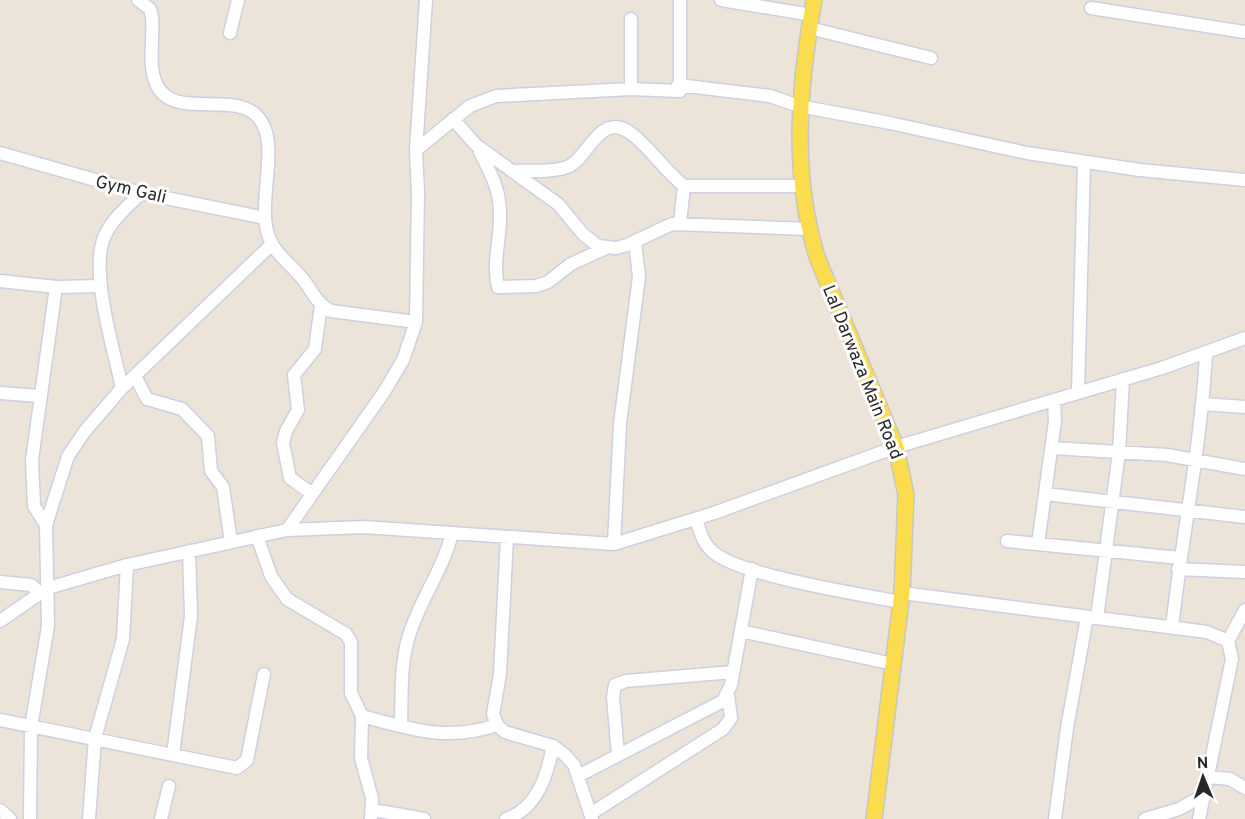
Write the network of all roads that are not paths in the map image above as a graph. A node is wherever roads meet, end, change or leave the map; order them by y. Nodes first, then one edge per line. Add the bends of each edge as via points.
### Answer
1 (138, 0) edge
2 (238, 0) edge
3 (426, 0) edge
4 (680, 0) edge
5 (721, 0) edge
6 (1091, 8) dead end
7 (812, 14) edge
8 (631, 19) dead end
9 (1245, 32) edge
10 (230, 33) dead end
11 (931, 58) dead end
12 (680, 85) junction
13 (631, 89) junction
14 (799, 106) junction
15 (453, 118) junction
16 (476, 145) junction
17 (416, 150) junction
18 (0, 153) edge
19 (1084, 162) junction
20 (512, 171) junction
21 (1245, 180) edge
22 (684, 186) junction
23 (801, 186) junction
24 (141, 193) junction
25 (265, 218) junction
26 (680, 223) junction
27 (809, 230) junction
28 (635, 242) junction
29 (272, 244) junction
30 (606, 248) junction
31 (0, 281) edge
32 (100, 286) junction
33 (56, 287) junction
34 (321, 305) junction
35 (416, 322) junction
36 (1245, 338) edge
37 (1206, 354) junction
38 (135, 376) junction
39 (1123, 379) junction
40 (122, 388) junction
41 (1078, 392) junction
42 (0, 393) edge
43 (40, 396) junction
44 (1054, 400) junction
45 (1203, 404) junction
46 (1245, 407) edge
47 (896, 447) junction
48 (1052, 448) junction
49 (1119, 452) junction
50 (1197, 459) junction
51 (1245, 469) edge
52 (311, 493) junction
53 (1045, 494) junction
54 (1112, 501) junction
55 (1188, 511) junction
56 (1245, 517) edge
57 (696, 519) junction
58 (46, 525) junction
59 (287, 530) junction
60 (452, 533) junction
61 (257, 536) junction
62 (507, 537) junction
63 (1007, 541) dead end
64 (231, 542) junction
65 (614, 544) junction
66 (1038, 544) junction
67 (189, 551) junction
68 (1107, 551) junction
69 (127, 564) junction
70 (1179, 564) junction
71 (752, 569) junction
72 (1245, 572) edge
73 (0, 582) edge
74 (44, 590) junction
75 (902, 597) junction
76 (1245, 610) edge
77 (1092, 617) junction
78 (0, 621) edge
79 (1172, 628) junction
80 (741, 631) junction
81 (1228, 641) junction
82 (1232, 655) junction
83 (1245, 657) edge
84 (893, 664) junction
85 (733, 672) junction
86 (264, 674) dead end
87 (728, 695) junction
88 (362, 716) junction
89 (0, 720) edge
90 (497, 725) junction
91 (401, 726) junction
92 (31, 727) junction
93 (95, 738) junction
94 (553, 746) junction
95 (173, 755) junction
96 (618, 755) junction
97 (578, 776) junction
98 (1208, 777) junction
99 (169, 786) dead end
100 (1245, 788) edge
101 (1204, 795) junction
102 (0, 810) edge
103 (372, 814) edge
104 (592, 816) edge
105 (10, 819) edge
106 (30, 819) edge
107 (89, 819) edge
108 (161, 819) edge
109 (424, 819) edge
110 (506, 819) edge
111 (874, 819) edge
112 (1055, 819) edge
113 (1145, 819) edge
114 (1199, 819) edge

1 - 25 street via 150,9 152,16 153,70 160,90 169,98 191,103 240,107 256,114 262,122 267,145
2 - 10 street
3 - 17 street
4 - 12 street
5 - 7 street
6 - 9 street
7 - 11 street
7 - 14 main road, Lal Darwaza Main Road
8 - 13 street
12 - 13 street via 681,90 675,92
12 - 14 street via 770,96
13 - 15 street via 496,96 478,101
14 - 19 street
14 - 23 main road, Lal Darwaza Main Road
15 - 16 street
15 - 17 street
16 - 20 street
16 - 30 street via 495,181 500,202 498,287 548,282 572,264
17 - 35 street
18 - 24 street, Gym Gali
19 - 21 street
19 - 41 street
20 - 22 street via 569,166 580,158 596,135 617,129 631,133
20 - 30 street via 558,204 591,242
22 - 23 street
22 - 26 street
23 - 27 main road, Lal Darwaza Main Road
24 - 25 street, Gym Gali
24 - 32 street via 115,220 103,240
25 - 29 street
26 - 27 street
26 - 28 street via 664,226
27 - 47 main road, Lal Darwaza Main Road
28 - 30 street
28 - 65 street via 639,277 620,424
29 - 34 street
29 - 38 street
31 - 33 street
32 - 33 street
32 - 40 street
33 - 43 street
34 - 35 street via 331,311
34 - 52 street via 315,349 294,375 298,410 283,443 290,478
35 - 52 street via 404,360
36 - 37 street
37 - 39 street
37 - 45 street
38 - 40 street
38 - 64 street via 147,399 182,409 209,438 211,471 222,487
39 - 41 street
39 - 49 street
40 - 58 street via 68,456
41 - 44 street
42 - 43 street
43 - 58 street via 32,460 33,499 38,516
44 - 47 street
44 - 48 street
45 - 46 street
45 - 50 street
47 - 57 street
47 - 75 main road, Lal Darwaza Main Road via 906,495
48 - 49 street
48 - 53 street
49 - 50 street
49 - 54 street
50 - 51 street
50 - 55 street
52 - 59 street
53 - 54 street
53 - 66 street
54 - 55 street
54 - 68 street
55 - 56 street
55 - 70 street
57 - 65 street
57 - 71 street via 703,542 713,553
58 - 74 street
59 - 60 street via 364,526
59 - 61 street
60 - 62 street
60 - 91 street via 446,556 408,637
61 - 64 street
61 - 88 street via 271,576 287,599 348,638 351,693
62 - 65 street
62 - 90 street via 500,674 493,702
63 - 66 street
64 - 67 street
66 - 68 street
67 - 69 street
67 - 95 street via 191,616
68 - 70 street
68 - 77 street
69 - 74 street
69 - 93 street via 123,639
70 - 72 street
70 - 79 street
71 - 75 street via 824,588
71 - 80 street
73 - 74 street
74 - 78 street
74 - 92 street via 47,635
75 - 77 street
75 - 84 main road, Lal Darwaza Main Road
76 - 81 street
77 - 79 street
77 - 112 street via 1067,728
79 - 81 street via 1207,632
80 - 84 street
80 - 85 street
81 - 82 street
82 - 83 street
82 - 98 street
84 - 111 main road, Lal Darwaza Main Road
85 - 87 street
85 - 96 street via 615,685
86 - 95 street via 244,765 231,767
87 - 96 street via 716,705
87 - 104 street via 731,718 723,729
88 - 91 street
88 - 103 street via 361,758 371,791
89 - 92 street
90 - 91 street via 446,735
90 - 94 street via 505,732
92 - 93 street
92 - 106 street
93 - 95 street
93 - 107 street
94 - 97 street via 574,765
94 - 110 street via 542,788
96 - 97 street
97 - 104 street
98 - 100 street via 1230,779
98 - 101 street
99 - 108 street
101 - 113 street via 1179,809
101 - 114 street
102 - 105 street
103 - 109 street

